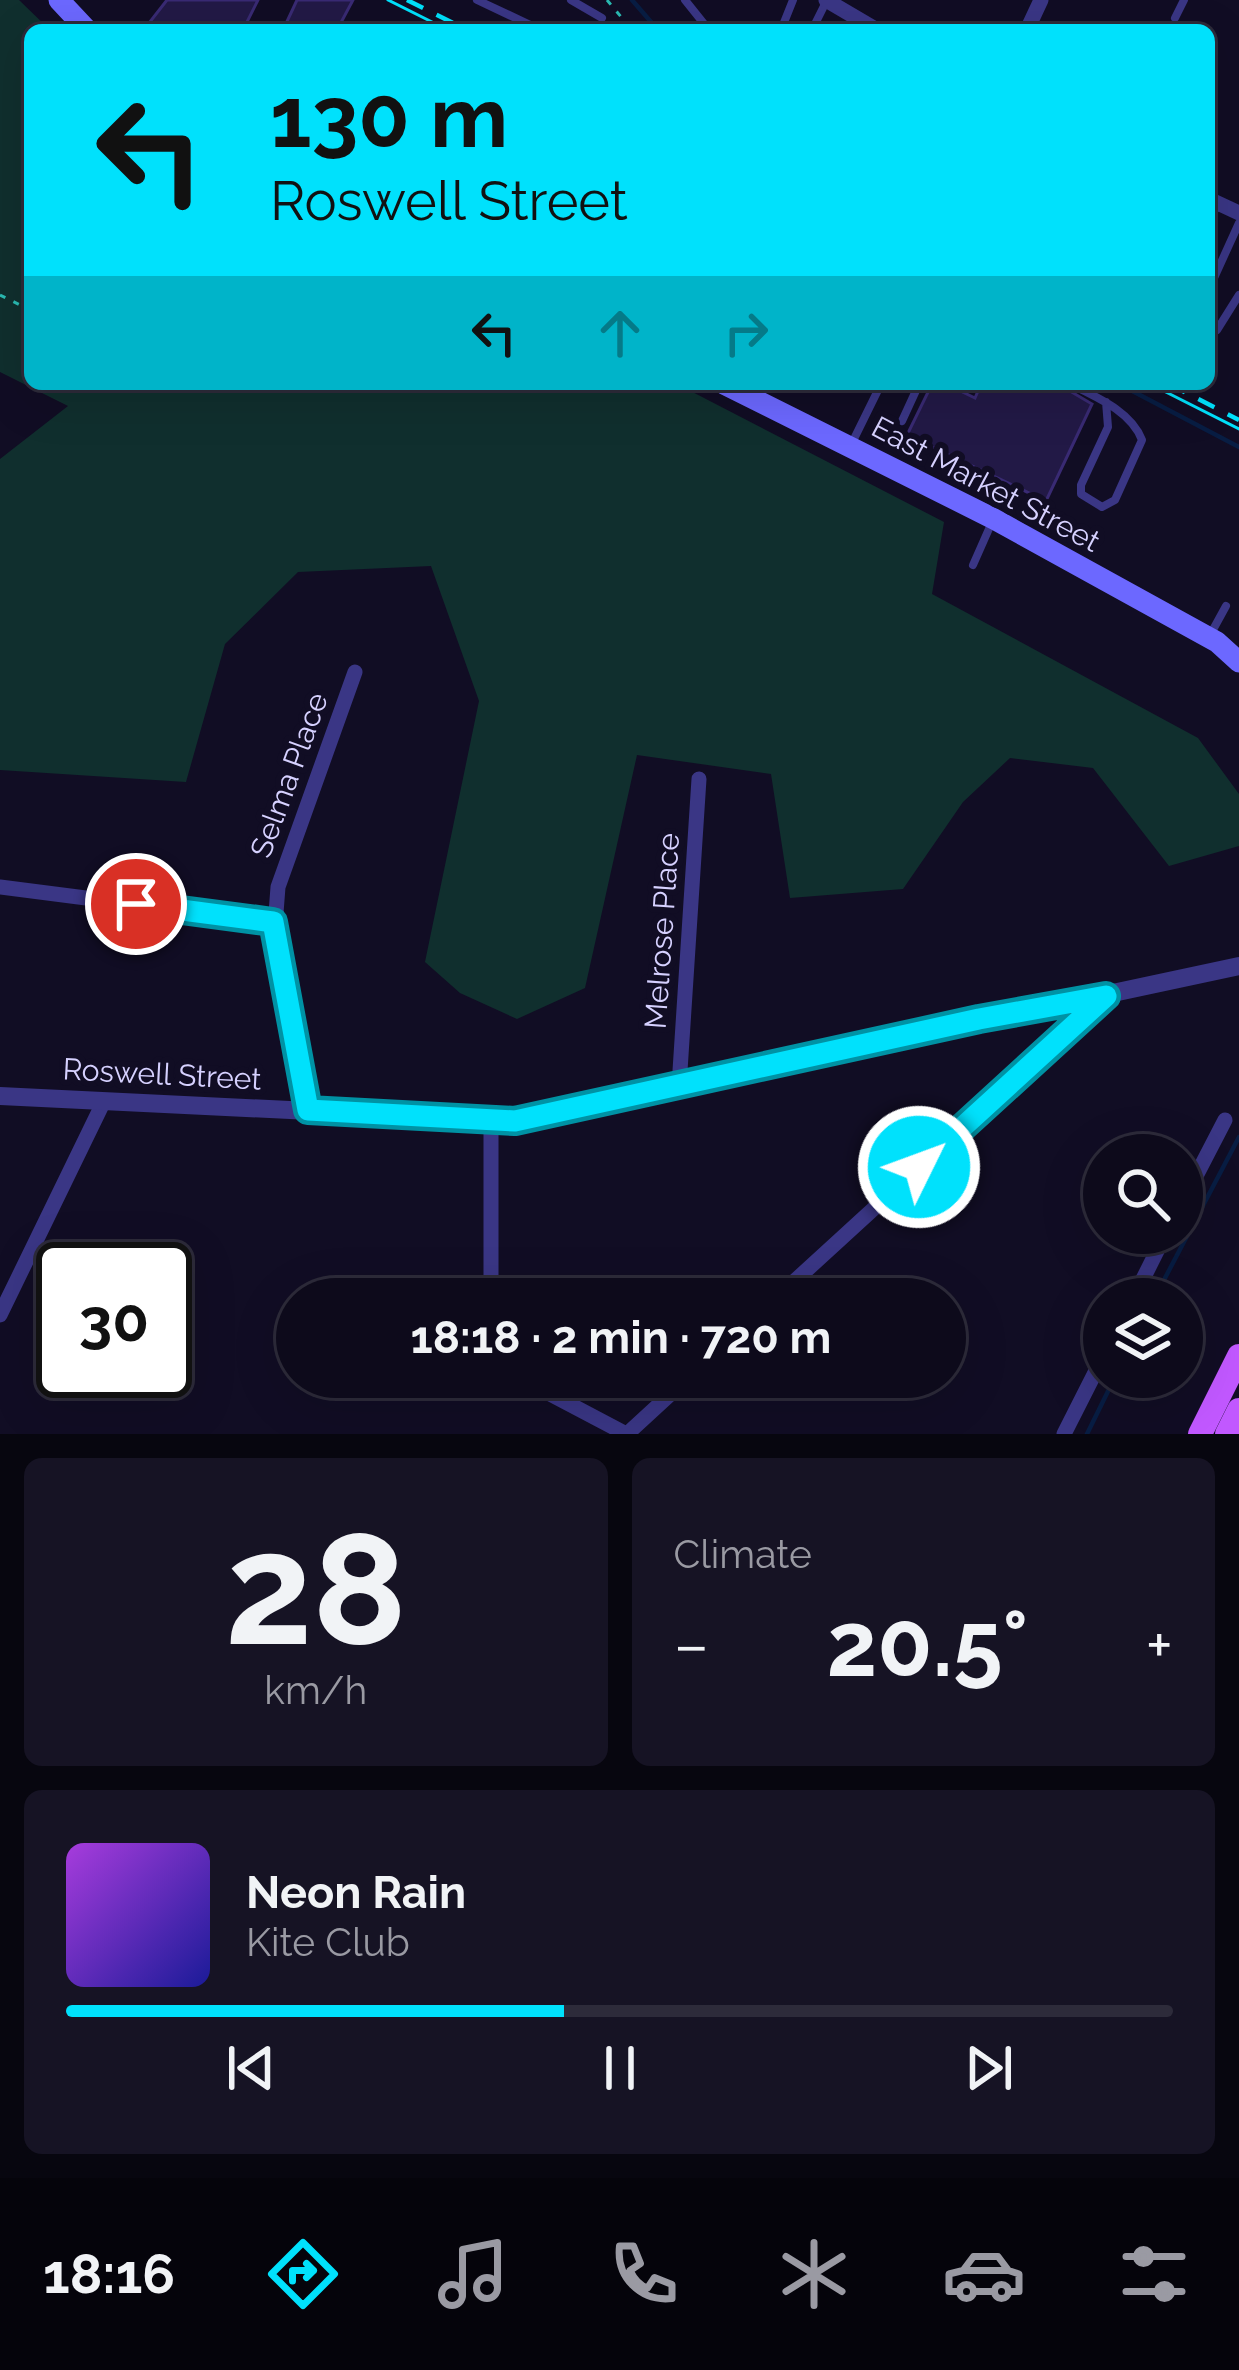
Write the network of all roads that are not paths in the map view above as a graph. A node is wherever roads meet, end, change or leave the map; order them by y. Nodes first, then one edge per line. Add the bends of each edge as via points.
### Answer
1 (59, 0) edge
2 (479, 0) edge
3 (571, 0) edge
4 (685, 0) edge
5 (1184, 0) edge
6 (825, 2) edge
7 (602, 18) dead end
8 (1175, 18) dead end
9 (81, 24) edge
10 (529, 24) edge
11 (705, 24) edge
12 (866, 24) edge
13 (1239, 218) edge
14 (1215, 275) edge
15 (1239, 295) edge
16 (1215, 329) edge
17 (736, 390) edge
18 (878, 390) edge
19 (916, 390) edge
20 (1081, 390) edge
21 (1106, 403) junction
22 (902, 421) dead end
23 (850, 447) junction
24 (994, 519) junction
25 (973, 565) dead end
26 (1226, 606) dead end
27 (1222, 640) edge
28 (1239, 662) edge
29 (355, 672) dead end
30 (700, 779) dead end
31 (0, 886) edge
32 (273, 922) junction
33 (1239, 966) edge
34 (1106, 996) junction
35 (679, 1086) junction
36 (0, 1096) edge
37 (104, 1101) junction
38 (308, 1110) junction
39 (491, 1120) junction
40 (1225, 1120) dead end
41 (1203, 1162) edge
42 (491, 1278) edge
43 (798, 1278) edge
44 (0, 1315) edge
45 (1239, 1356) edge
46 (1083, 1396) edge
47 (558, 1398) edge
48 (666, 1398) edge
49 (1239, 1410) edge
50 (1217, 1432) edge
51 (626, 1434) edge
52 (1064, 1434) edge

1 - 9 main road
2 - 10 lane
3 - 7 lane
4 - 11 lane
5 - 8 lane
6 - 12 street
13 - 14 lane
15 - 16 lane
17 - 23 main road, East Market Street
18 - 23 lane
19 - 22 lane
20 - 21 lane
21 - 21 lane via 1108,428 1081,485 1081,494 1102,507 1115,500 1142,440
23 - 24 main road, East Market Street
24 - 25 lane
24 - 27 main road, East Market Street
26 - 27 lane
27 - 28 main road, East Market Street
29 - 32 street, Selma Place via 278,887
30 - 35 street, Melrose Place
31 - 32 street
32 - 38 street, Selma Place
33 - 34 street, Roswell Street
34 - 35 street, Roswell Street
34 - 43 street
35 - 39 street, Roswell Street
36 - 37 street, Roswell Street
37 - 38 street, Roswell Street
37 - 44 street
38 - 39 street, Roswell Street
39 - 42 street
40 - 41 street
45 - 50 main road
46 - 52 street
47 - 51 street
48 - 51 street
49 - 50 main road

